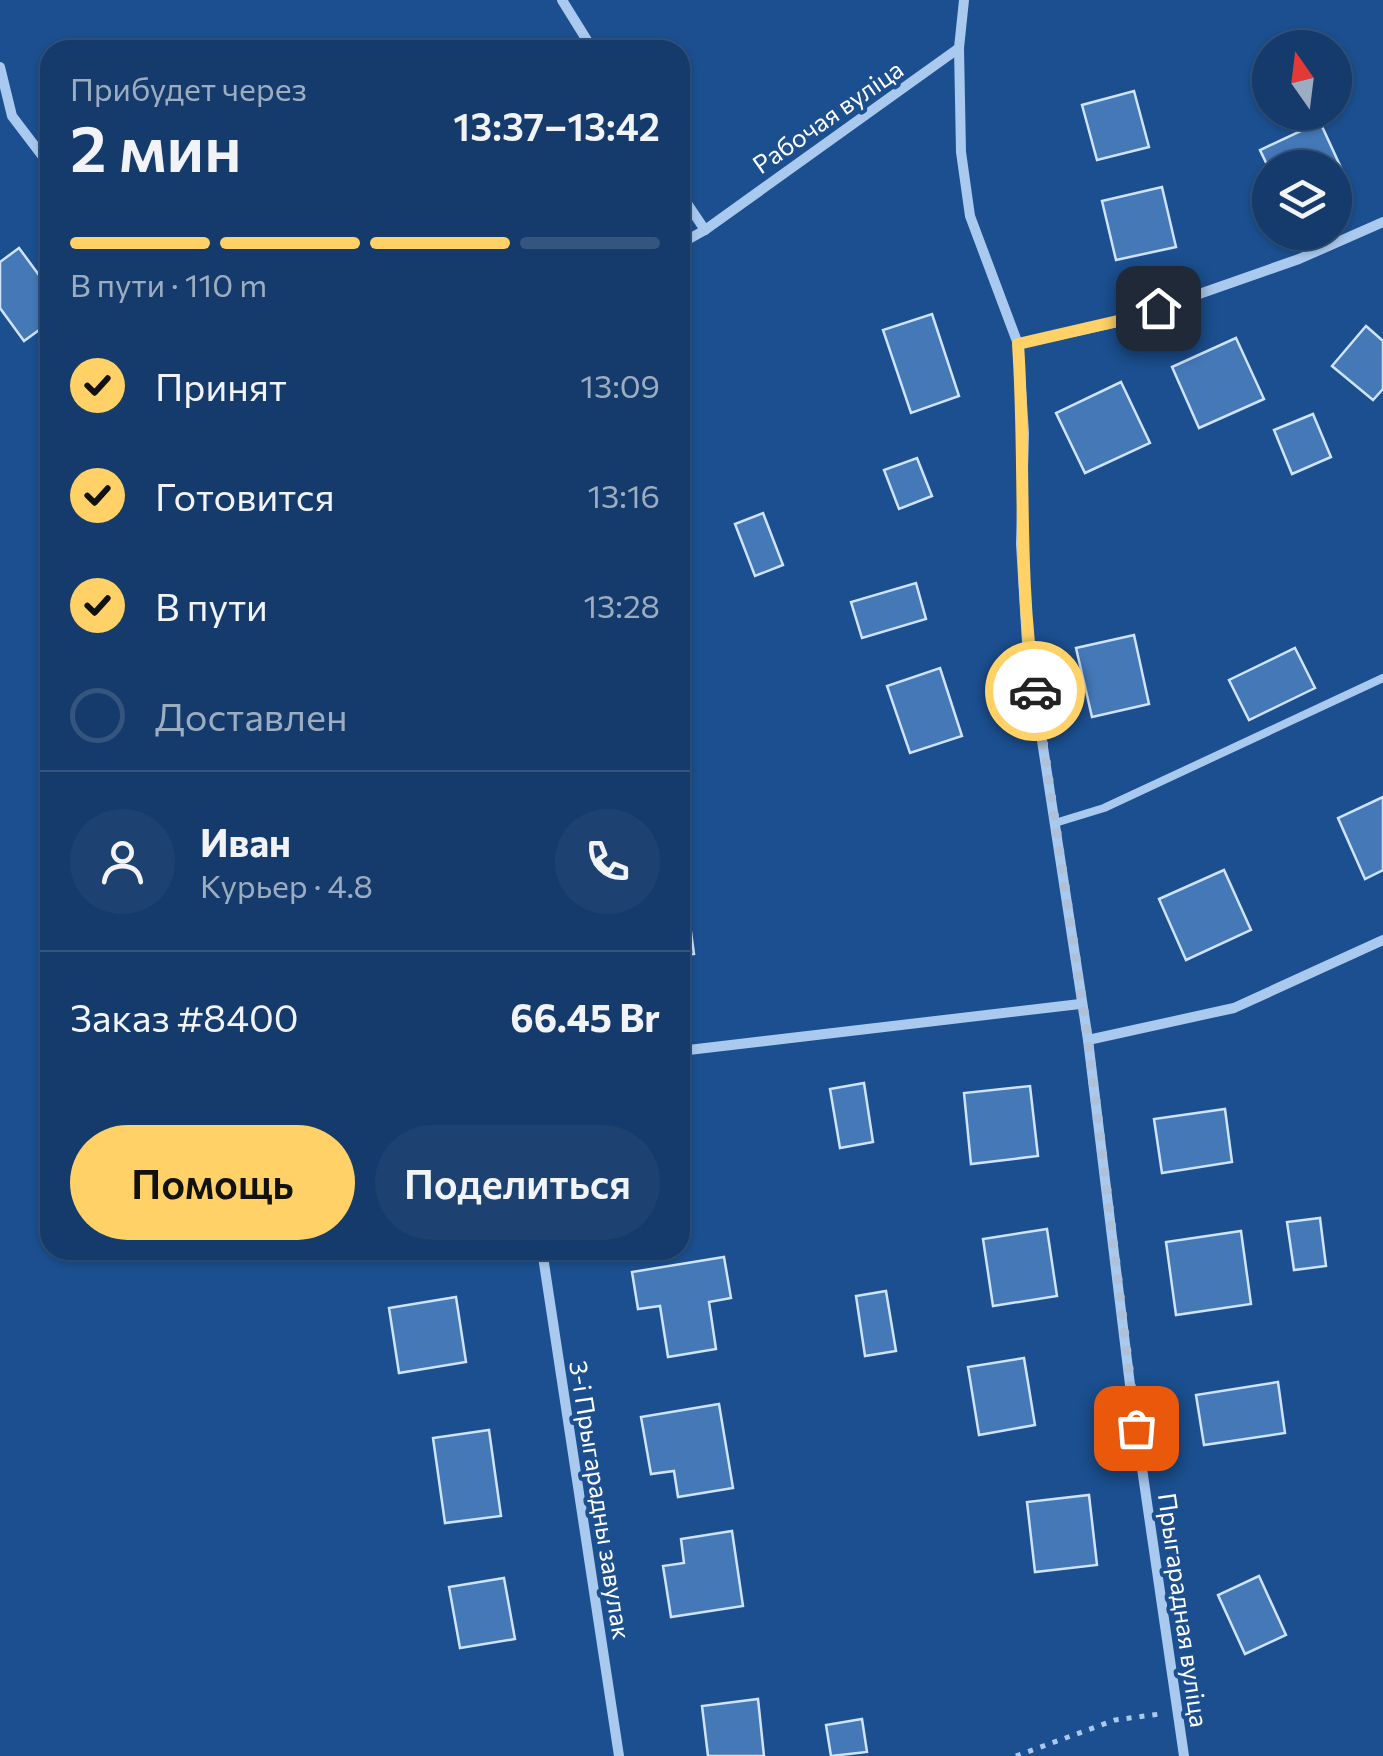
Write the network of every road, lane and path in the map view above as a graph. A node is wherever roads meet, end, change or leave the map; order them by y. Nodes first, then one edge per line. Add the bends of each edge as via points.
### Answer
1 (562, 0) edge
2 (964, 0) edge
3 (587, 40) edge
4 (959, 48) junction
5 (0, 67) edge
6 (40, 153) edge
7 (690, 207) edge
8 (1383, 222) edge
9 (705, 230) junction
10 (690, 238) edge
11 (1018, 344) junction
12 (1383, 678) edge
13 (1055, 824) junction
14 (1383, 940) edge
15 (1080, 1004) junction
16 (1088, 1040) junction
17 (690, 1050) edge
18 (544, 1260) edge
19 (1178, 1711) junction
20 (619, 1756) edge
21 (1016, 1756) edge
22 (1184, 1756) edge

1 - 3 street
2 - 4 street
4 - 9 street, Рабочая вуліца
4 - 11 street, Прыгарадная вуліца via 970,216
5 - 6 street via 12,116
7 - 9 street
8 - 11 street via 1122,320
9 - 10 street, Рабочая вуліца
11 - 13 street, Прыгарадная вуліца via 1027,642
12 - 13 lane via 1104,808
13 - 15 street, Прыгарадная вуліца
14 - 16 street via 1234,1008
15 - 16 street, Прыгарадная вуліца
15 - 17 street
16 - 19 street, Прыгарадная вуліца via 1130,1393
18 - 20 street, 3-і Прыгарадны завулак
19 - 21 path via 1115,1720
19 - 22 street, Прыгарадная вуліца

